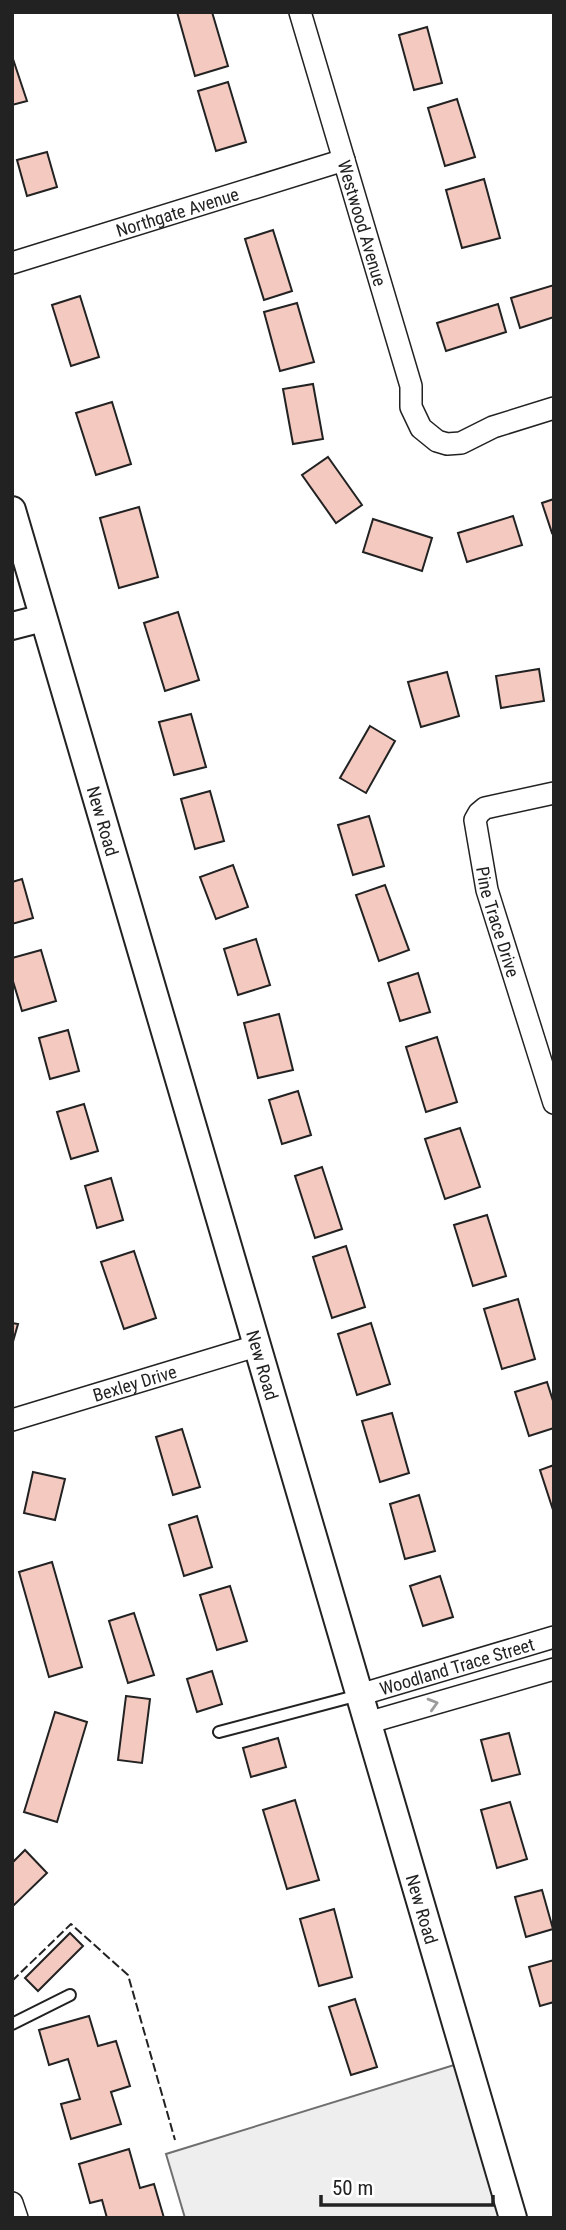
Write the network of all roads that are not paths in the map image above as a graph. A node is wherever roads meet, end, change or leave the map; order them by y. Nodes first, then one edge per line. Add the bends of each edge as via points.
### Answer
1 (300, 12) edge
2 (344, 160) junction
3 (12, 263) edge
4 (554, 408) edge
5 (12, 510) edge
6 (43, 618) junction
7 (12, 626) edge
8 (554, 793) edge
9 (554, 1103) edge
10 (256, 1346) junction
11 (12, 1420) edge
12 (554, 1637) edge
13 (554, 1669) edge
14 (359, 1695) junction
15 (367, 1723) junction
16 (219, 1732) dead end
17 (70, 1994) dead end
18 (12, 2024) edge
19 (12, 2203) edge
20 (17, 2218) edge
21 (513, 2218) edge

1 - 2 street, Westwood Avenue
2 - 3 street, Northgate Avenue
2 - 4 street, Westwood Avenue via 411,386 411,407 426,433 447,444 461,443 493,427
5 - 6 street, New Road
6 - 7 street
6 - 10 street, New Road
8 - 9 street, Pine Trace Drive via 485,808 475,820 486,890
10 - 11 street, Bexley Drive
10 - 14 street, New Road
12 - 14 street, Woodland Trace Street
15 -> 13 street, Woodland Trace Street
14 - 15 street, New Road
14 - 16 lane
15 - 21 street, New Road
17 - 18 lane
19 - 20 street

